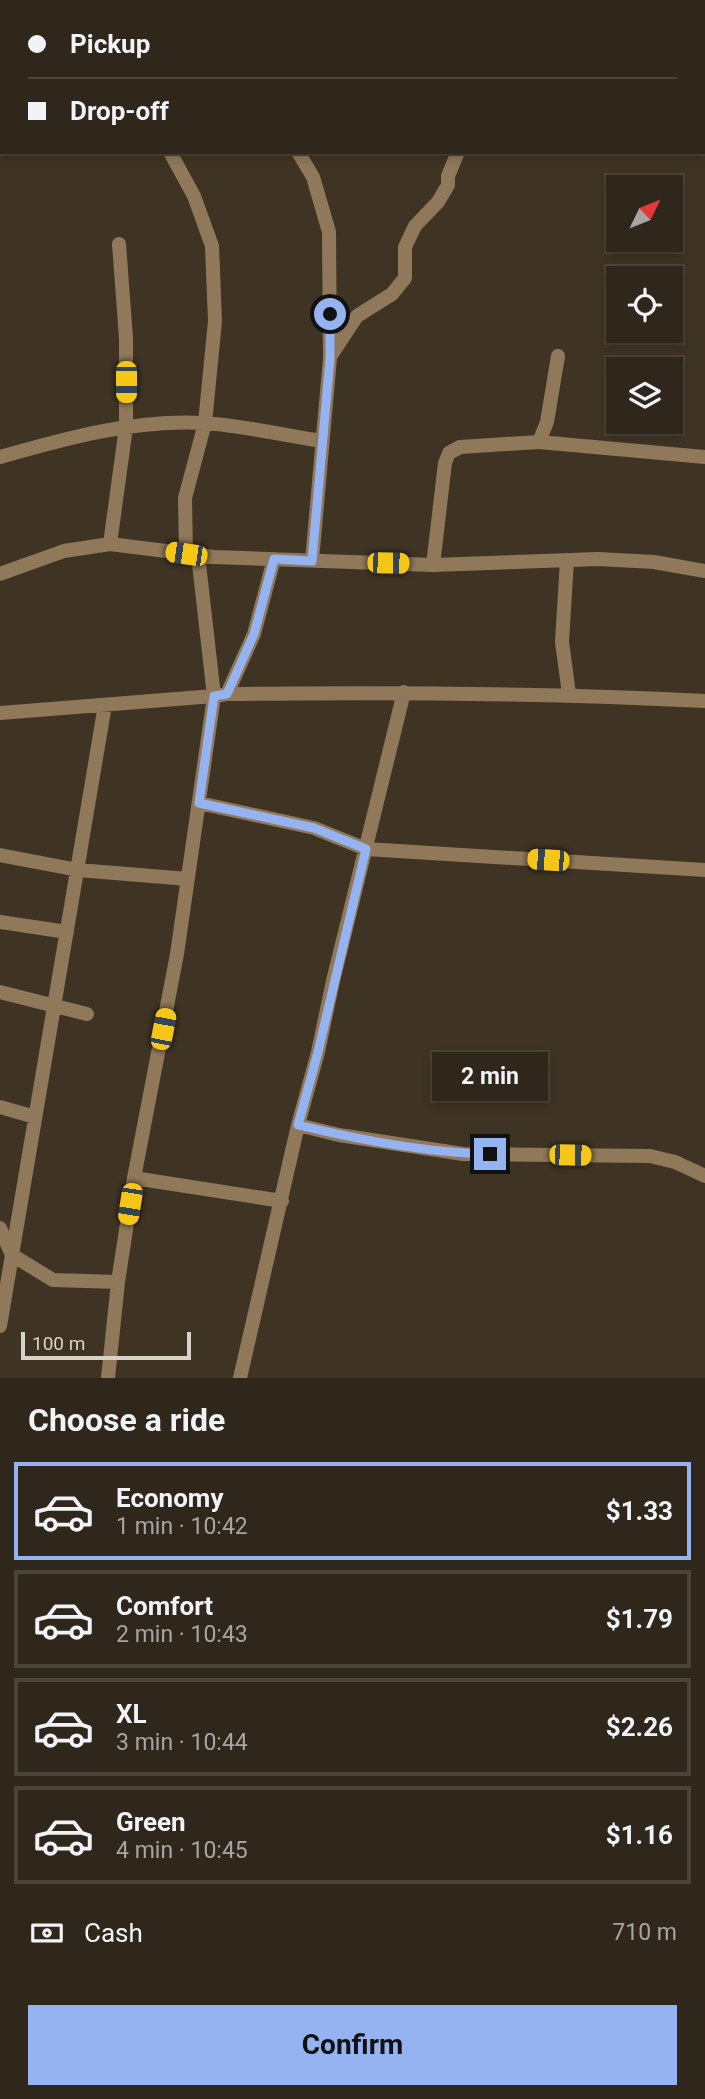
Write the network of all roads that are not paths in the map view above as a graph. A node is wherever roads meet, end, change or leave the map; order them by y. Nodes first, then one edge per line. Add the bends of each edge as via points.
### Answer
1 (171, 154) edge
2 (299, 154) edge
3 (457, 154) edge
4 (119, 244) dead end
5 (558, 356) dead end
6 (330, 358) junction
7 (205, 423) junction
8 (126, 427) junction
9 (322, 441) junction
10 (539, 442) junction
11 (0, 457) edge
12 (705, 457) edge
13 (110, 544) junction
14 (192, 554) junction
15 (274, 559) junction
16 (567, 560) junction
17 (312, 561) junction
18 (433, 565) junction
19 (705, 571) edge
20 (0, 575) edge
21 (404, 692) junction
22 (569, 694) junction
23 (220, 695) junction
24 (705, 702) edge
25 (105, 705) junction
26 (0, 713) edge
27 (199, 803) junction
28 (366, 849) junction
29 (0, 855) edge
30 (78, 870) junction
31 (705, 870) edge
32 (188, 879) junction
33 (0, 922) edge
34 (67, 932) junction
35 (0, 992) edge
36 (54, 1008) junction
37 (87, 1014) dead end
38 (0, 1107) edge
39 (35, 1117) junction
40 (298, 1125) junction
41 (705, 1176) edge
42 (134, 1178) junction
43 (282, 1201) junction
44 (0, 1228) edge
45 (12, 1255) junction
46 (118, 1282) junction
47 (0, 1326) edge
48 (108, 1378) edge
49 (240, 1378) edge

1 - 7 street via 194,196 212,246 215,321
2 - 6 street via 313,177 329,232
3 - 6 street via 448,185 415,226 405,247 405,278 392,294 357,316
4 - 8 street
5 - 10 street
6 - 9 street
7 - 8 street
7 - 9 street
7 - 14 street via 186,498
8 - 11 street
8 - 13 street
9 - 17 street
10 - 12 street
10 - 18 street via 460,447 449,453
13 - 14 street
13 - 20 street via 64,551
14 - 15 street
14 - 23 street
15 - 17 street
15 - 23 street via 254,634
16 - 18 street
16 - 19 street via 654,562
16 - 22 street via 562,642
17 - 18 street
21 - 22 street
21 - 23 street
21 - 28 street
22 - 24 street
23 - 25 street
23 - 27 street
25 - 26 street
25 - 30 street
27 - 28 street via 314,828
27 - 32 street
28 - 31 street
28 - 40 street
29 - 30 street
30 - 32 street
30 - 34 street
32 - 42 street
33 - 34 street
34 - 36 street
35 - 36 street
36 - 37 street
36 - 39 street
38 - 39 street
39 - 45 street
40 - 41 street via 463,1153 650,1156
40 - 43 street
42 - 43 street
42 - 46 street
43 - 49 street
44 - 45 street
45 - 46 street via 53,1280
45 - 47 street
46 - 48 street

